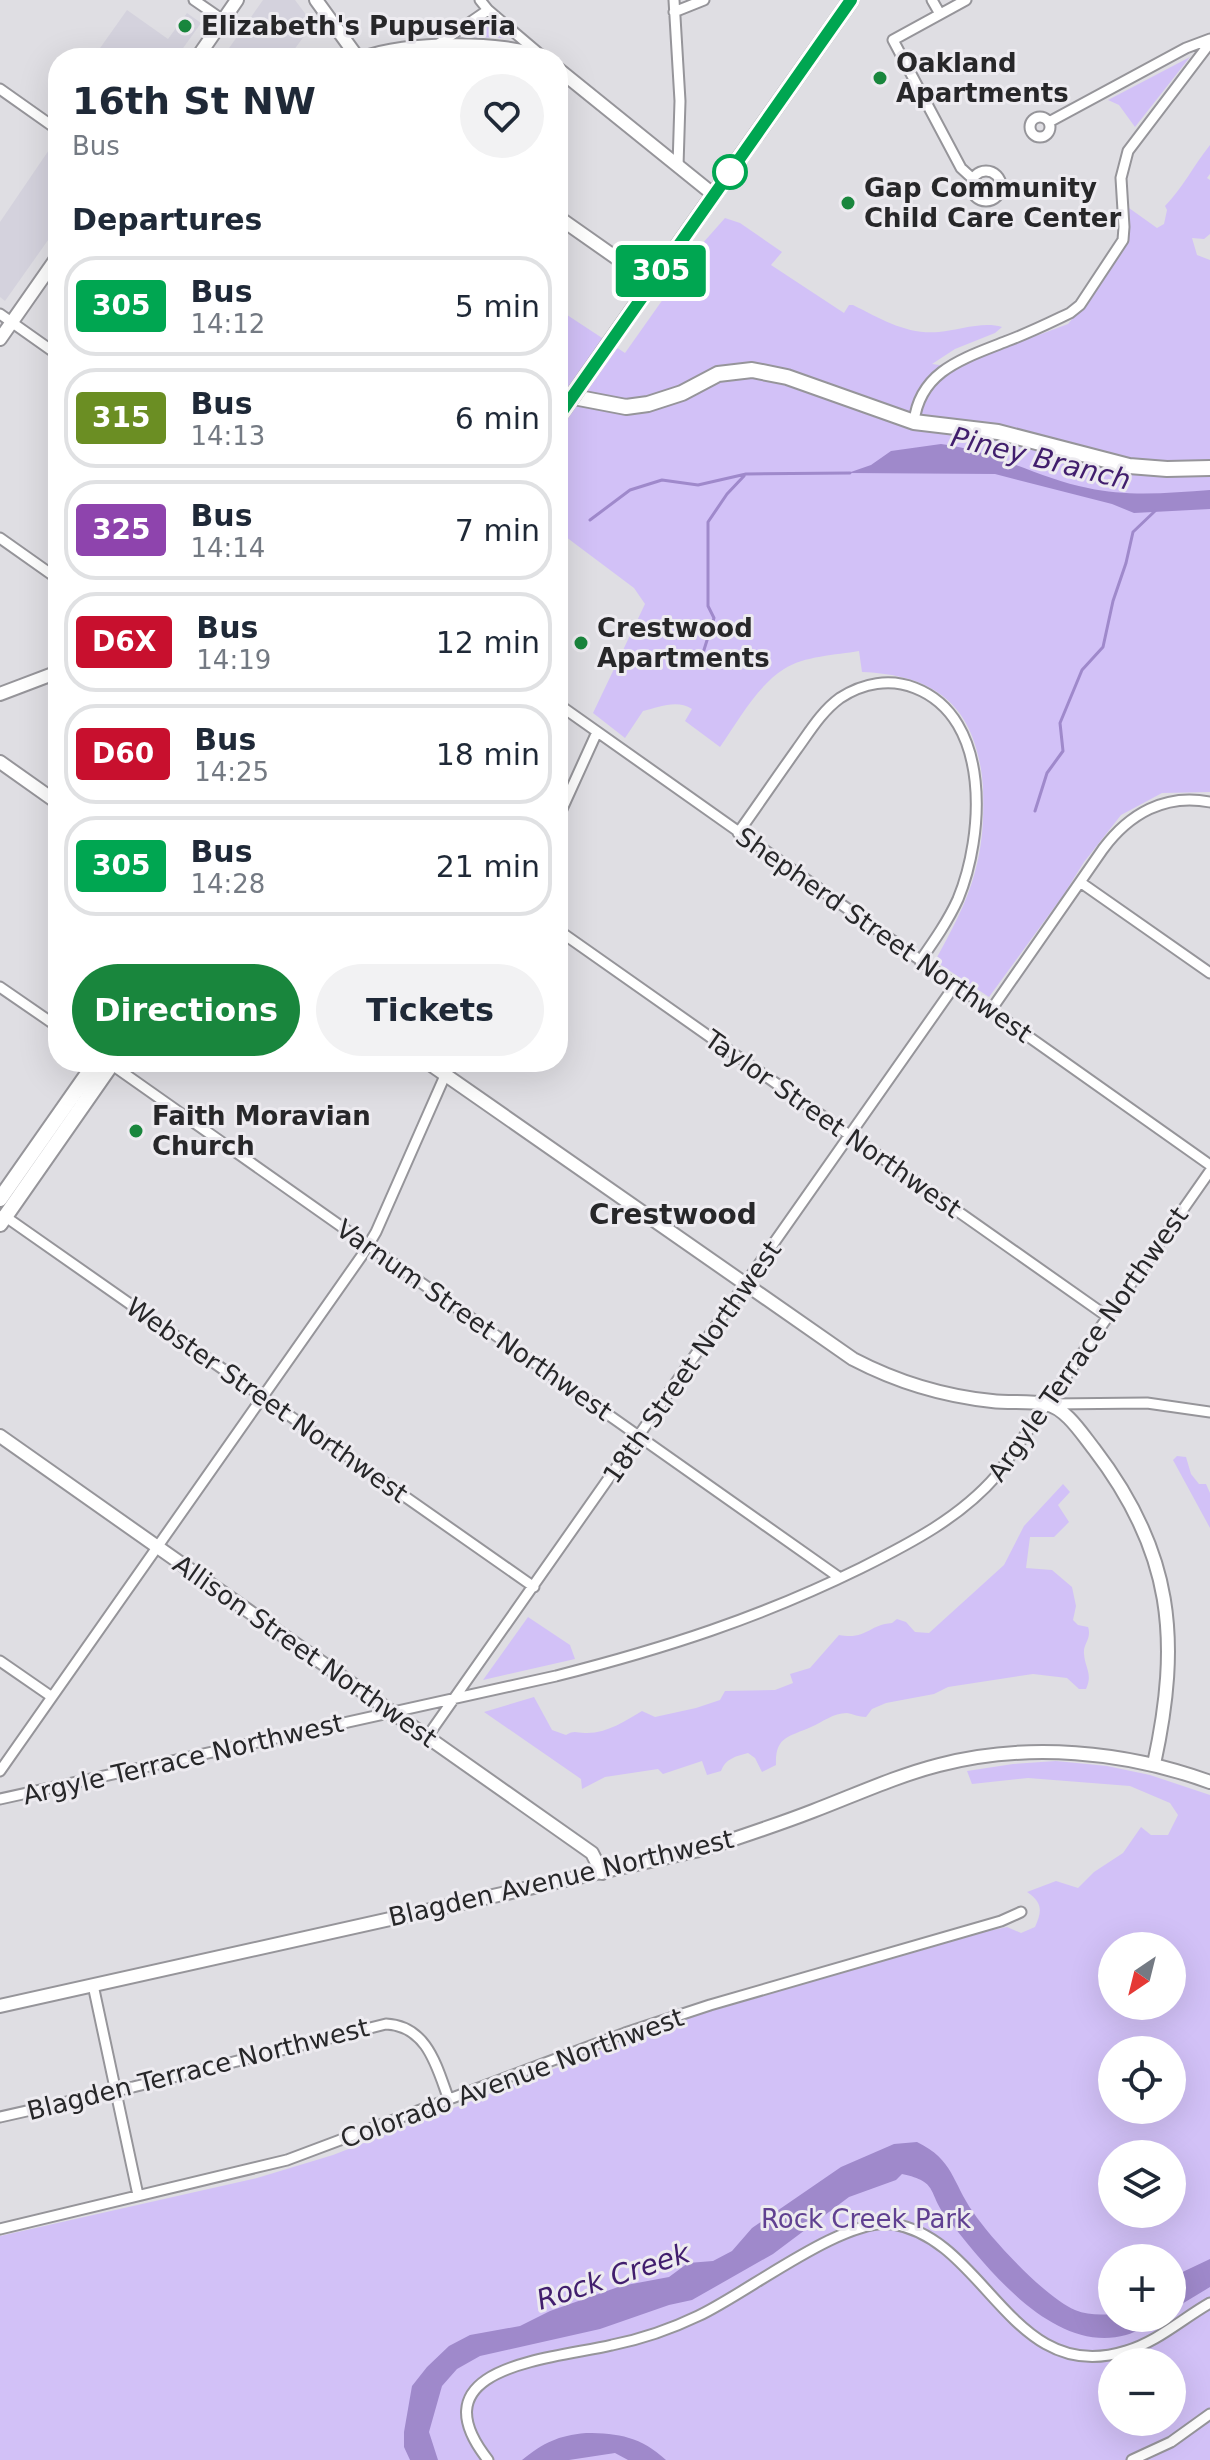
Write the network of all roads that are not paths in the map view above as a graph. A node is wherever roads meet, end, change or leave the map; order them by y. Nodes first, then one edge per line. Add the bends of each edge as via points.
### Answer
1 (194, 0) edge
2 (237, 0) edge
3 (316, 0) edge
4 (480, 0) edge
5 (674, 0) edge
6 (704, 0) edge
7 (851, 0) edge
8 (932, 0) edge
9 (966, 0) edge
10 (488, 10) junction
11 (674, 12) junction
12 (940, 14) junction
13 (223, 20) junction
14 (1210, 41) edge
15 (435, 47) junction
16 (204, 48) edge
17 (353, 48) edge
18 (426, 48) edge
19 (503, 48) edge
20 (533, 48) edge
21 (568, 77) edge
22 (0, 89) edge
23 (1049, 122) dead end
24 (48, 123) edge
25 (678, 166) junction
26 (973, 179) dead end
27 (714, 195) junction
28 (568, 224) edge
29 (48, 270) edge
30 (652, 283) junction
31 (0, 314) edge
32 (12, 322) junction
33 (0, 339) edge
34 (48, 348) edge
35 (568, 396) edge
36 (568, 403) edge
37 (914, 422) junction
38 (1210, 468) edge
39 (0, 538) edge
40 (48, 572) edge
41 (48, 676) edge
42 (0, 694) edge
43 (568, 711) edge
44 (597, 732) junction
45 (0, 762) edge
46 (48, 796) edge
47 (568, 796) edge
48 (1210, 802) edge
49 (738, 833) junction
50 (1080, 882) junction
51 (568, 937) edge
52 (920, 961) junction
53 (1210, 973) edge
54 (955, 985) junction
55 (0, 987) edge
56 (991, 1010) junction
57 (48, 1020) edge
58 (89, 1072) edge
59 (105, 1072) edge
60 (124, 1072) edge
61 (441, 1072) edge
62 (446, 1072) edge
63 (445, 1075) junction
64 (851, 1136) junction
65 (1210, 1168) edge
66 (0, 1199) edge
67 (2, 1218) edge
68 (368, 1246) junction
69 (745, 1286) junction
70 (1108, 1317) junction
71 (263, 1397) junction
72 (1047, 1404) junction
73 (1210, 1412) edge
74 (0, 1436) edge
75 (640, 1436) junction
76 (157, 1547) junction
77 (840, 1578) junction
78 (534, 1587) junction
79 (0, 1661) edge
80 (52, 1697) junction
81 (455, 1699) junction
82 (392, 1713) junction
83 (427, 1737) junction
84 (1154, 1764) junction
85 (0, 1771) edge
86 (1210, 1782) edge
87 (0, 1799) edge
88 (602, 1873) junction
89 (1021, 1912) dead end
90 (93, 1985) junction
91 (0, 2006) edge
92 (116, 2091) junction
93 (449, 2100) junction
94 (0, 2117) edge
95 (138, 2195) junction
96 (0, 2229) edge
97 (1210, 2303) edge
98 (1210, 2414) edge
99 (488, 2460) edge
100 (1132, 2460) edge

1 - 13 street
2 - 13 street
3 - 17 street
4 - 10 street
5 - 11 street
6 - 11 street
7 - 27 main road
8 - 12 street
9 - 12 street
10 - 15 street
10 - 20 street
11 - 25 street
12 - 26 street via 893,40 961,168
13 - 16 street
14 - 23 street via 1186,48
14 - 37 street via 1128,151 1121,184 1123,240 1080,305 947,366 926,388
15 - 18 street
15 - 19 street
21 - 25 street
22 - 24 street
25 - 27 street
27 - 30 main road
28 - 30 street
29 - 32 street
30 - 36 main road, bridge
31 - 32 street
32 - 33 street
32 - 34 street
35 - 37 main road via 626,407 648,404 718,374 752,370 787,377
37 - 38 main road via 998,432 1129,466
39 - 40 street
41 - 42 street
43 - 44 street, Shepherd Street Northwest
44 - 47 street
44 - 49 street, Shepherd Street Northwest
45 - 46 street
48 - 50 street via 1166,803 1140,813 1122,827
49 - 52 street, Shepherd Street Northwest
49 - 52 street via 819,718 843,696 890,682 937,699 957,721 970,752 975,824 958,898
50 - 53 street
50 - 56 street
51 - 64 street, Taylor Street Northwest
52 - 54 street, Shepherd Street Northwest
54 - 56 street, Shepherd Street Northwest
54 - 64 street, 18th Street Northwest
55 - 57 street
56 - 65 street, Shepherd Street Northwest
58 - 66 main road
59 - 67 main road
60 - 68 street, Varnum Street Northwest
61 - 63 street
62 - 63 street
63 - 68 street
63 - 69 street
64 - 69 street, 18th Street Northwest
64 - 70 street, Taylor Street Northwest
65 - 70 street, Argyle Terrace Northwest
67 - 71 street, Webster Street Northwest
68 - 71 street
68 - 75 street, Varnum Street Northwest
69 - 72 street via 844,1354 892,1377 959,1397
69 - 75 street, 18th Street Northwest
70 - 72 street, Argyle Terrace Northwest
71 - 76 street
71 - 78 street, Webster Street Northwest
72 - 73 street via 1147,1403
72 - 77 street, Argyle Terrace Northwest via 997,1475 967,1505
72 - 84 street via 1066,1416 1116,1480 1157,1569 1170,1667
74 - 76 street, Allison Street Northwest
75 - 77 street, Varnum Street Northwest
75 - 78 street, 18th Street Northwest
76 - 80 street
76 - 82 street, Allison Street Northwest
77 - 81 street, Argyle Terrace Northwest via 699,1637
78 - 81 street, 18th Street Northwest
79 - 80 street
80 - 85 street
81 - 82 street, Argyle Terrace Northwest
81 - 83 street, 18th Street Northwest
82 - 83 street, Allison Street Northwest
82 - 87 street, Argyle Terrace Northwest
83 - 88 street, Allison Street Northwest via 592,1853
84 - 86 street, Blagden Avenue Northwest
84 - 88 street, Blagden Avenue Northwest via 1036,1753 955,1761 704,1849
88 - 90 street, Blagden Avenue Northwest
89 - 93 street, Colorado Avenue Northwest via 710,2005
90 - 91 street, Blagden Avenue Northwest
90 - 92 street
92 - 93 street, Blagden Terrace Northwest via 392,2024 413,2032 425,2044
92 - 94 street, Blagden Terrace Northwest
92 - 95 street
93 - 95 street, Colorado Avenue Northwest via 287,2160
95 - 96 street, Colorado Avenue Northwest
97 - 99 street via 1127,2351 1100,2356 1068,2353 1027,2331 930,2238 902,2226 874,2224 844,2234 725,2303 664,2331 492,2374 476,2388 467,2414 470,2435
98 - 100 street via 1171,2442

